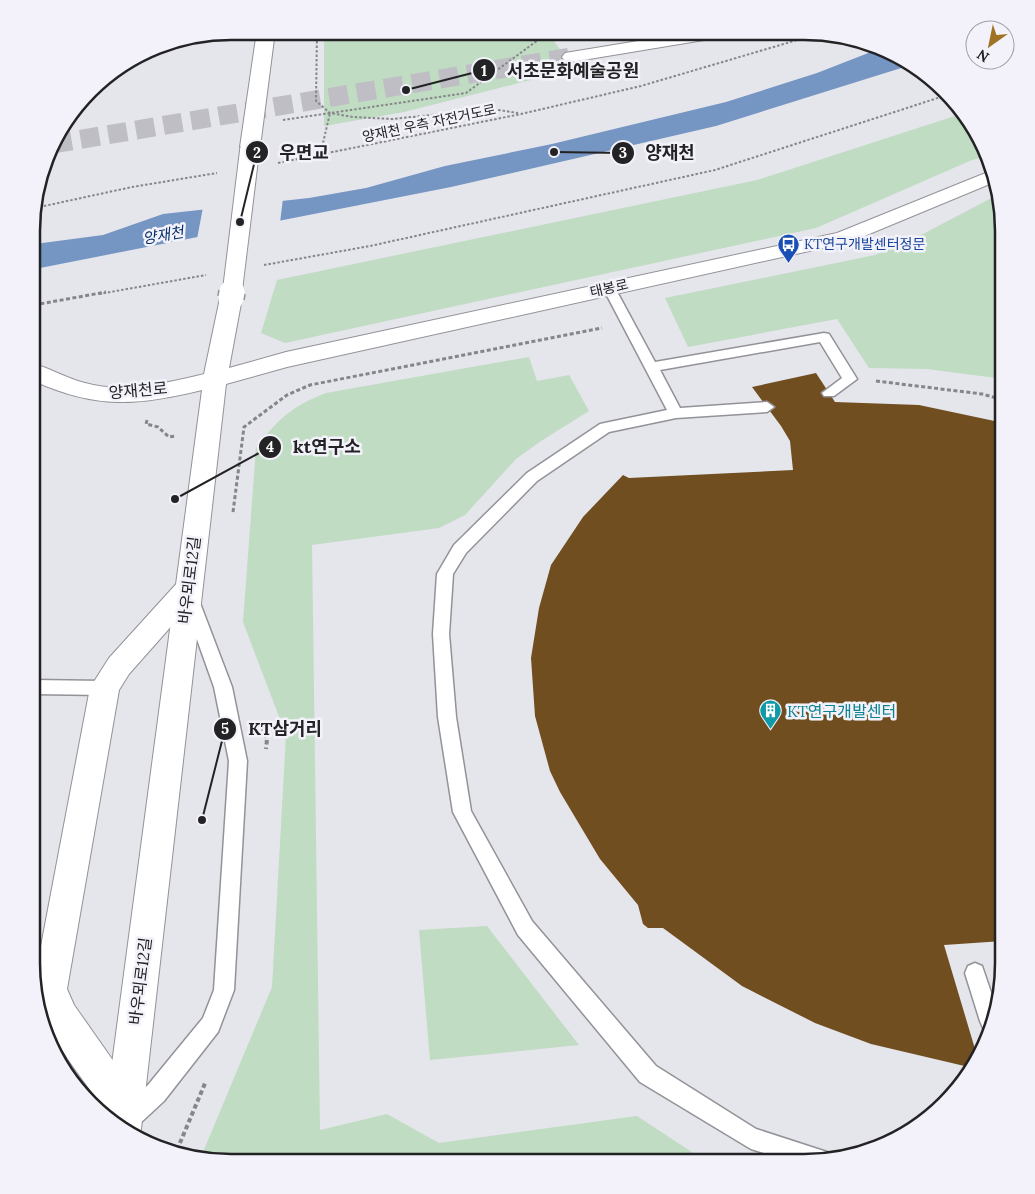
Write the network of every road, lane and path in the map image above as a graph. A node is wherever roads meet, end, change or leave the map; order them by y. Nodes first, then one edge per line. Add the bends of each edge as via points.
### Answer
1 (265, 40) edge
2 (317, 40) edge
3 (538, 40) edge
4 (605, 40) edge
5 (658, 40) edge
6 (797, 40) edge
7 (940, 97) edge
8 (330, 113) junction
9 (521, 114) junction
10 (283, 120) dead end
11 (320, 156) junction
12 (273, 164) dead end
13 (226, 172) dead end
14 (987, 177) edge
15 (42, 207) edge
16 (255, 266) dead end
17 (207, 275) dead end
18 (609, 288) junction
19 (40, 304) edge
20 (629, 323) junction
21 (650, 367) junction
22 (40, 375) edge
23 (215, 379) junction
24 (850, 379) junction
25 (829, 393) dead end
26 (995, 398) edge
27 (767, 408) dead end
28 (676, 413) junction
29 (233, 516) dead end
30 (188, 589) junction
31 (40, 687) edge
32 (105, 688) junction
33 (259, 721) dead end
34 (265, 758) dead end
35 (975, 973) dead end
36 (988, 1014) edge
37 (208, 1077) dead end
38 (120, 1119) edge
39 (123, 1120) edge
40 (126, 1122) edge
41 (179, 1146) edge
42 (800, 1154) edge

1 - 23 street, 바우뫼로12길, bridge via 231,298
2 - 8 path via 316,101
3 - 8 path via 466,93
4 - 5 street via 566,51
6 - 9 path, 양재천 우측 자전거도로 via 641,86
7 - 16 path via 716,170 380,244
8 - 9 path via 392,119 492,109
8 - 10 path
8 - 11 path
9 - 11 path, 양재천 우측 자전거도로
11 - 12 path, 양재천 우측 자전거도로
13 - 15 path via 132,187
14 - 18 street, 태봉로 via 843,238
17 - 19 path
18 - 20 lane
18 - 23 street, 태봉로 via 286,360
20 - 21 lane
20 - 29 path via 310,385 287,395 244,427
21 - 24 lane via 824,337
21 - 28 lane
22 - 23 street, 양재천로 via 92,393 124,394
23 - 30 street, 바우뫼로12길
24 - 25 lane
24 - 26 path
27 - 28 lane
28 - 42 lane via 605,428 532,477 460,550 445,574 441,634 447,717 462,812 524,928 648,1074 751,1138
30 - 32 street via 119,666
30 - 39 street, 바우뫼로12길
30 - 40 lane via 223,687 238,761 224,990 212,1025 156,1093
31 - 32 lane
32 - 38 street via 50,989 62,1017 113,1092
33 - 34 path via 267,739
35 - 36 lane
37 - 41 path

